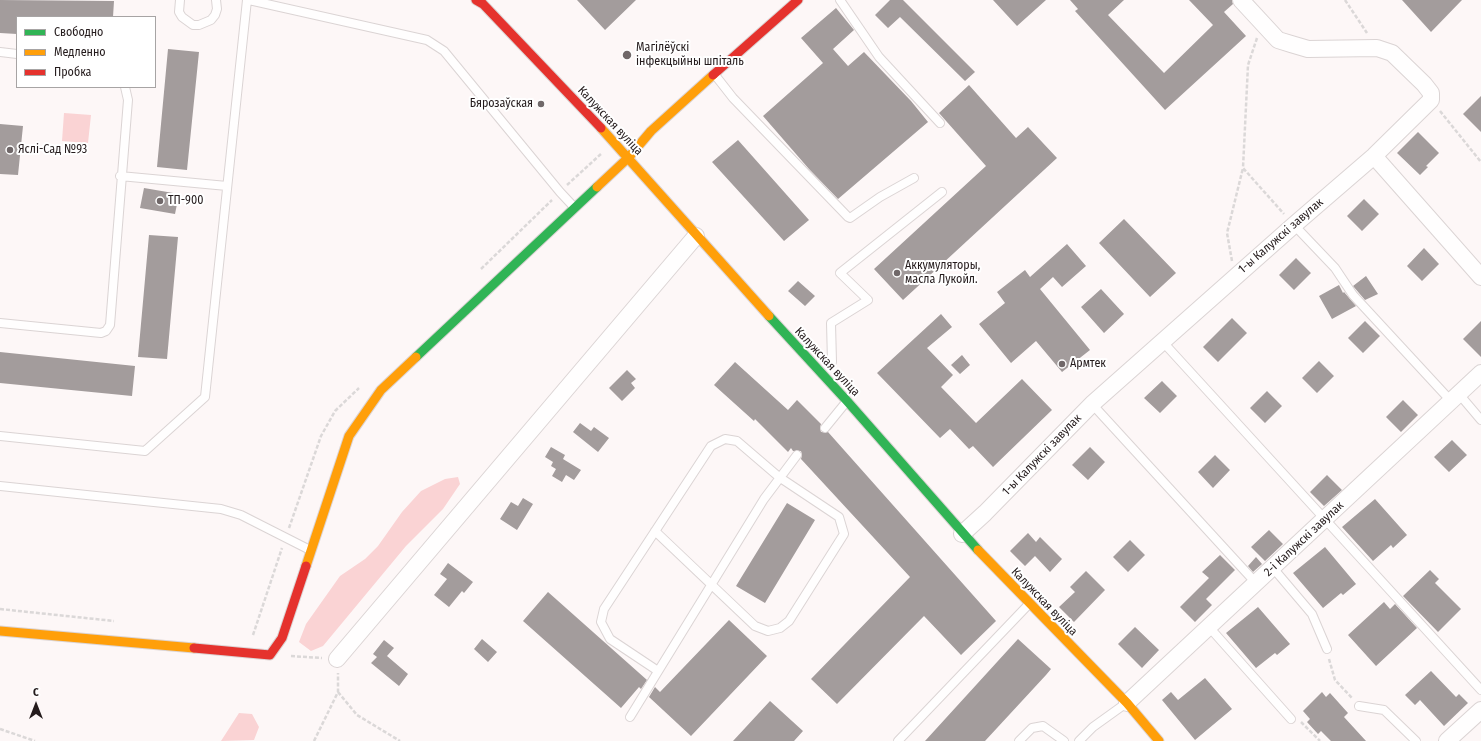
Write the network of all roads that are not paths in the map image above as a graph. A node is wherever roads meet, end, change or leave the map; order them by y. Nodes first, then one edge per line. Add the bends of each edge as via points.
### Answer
1 (180, 0) edge
2 (216, 0) edge
3 (248, 0) edge
4 (476, 0) edge
5 (798, 0) edge
6 (840, 0) edge
7 (1241, 0) edge
8 (0, 52) edge
9 (16, 54) edge
10 (715, 74) junction
11 (125, 88) edge
12 (940, 123) dead end
13 (1374, 156) junction
14 (629, 157) junction
15 (120, 176) junction
16 (914, 178) dead end
17 (227, 186) junction
18 (942, 192) dead end
19 (575, 208) junction
20 (1294, 225) junction
21 (696, 236) junction
22 (1481, 277) edge
23 (0, 324) edge
24 (1162, 341) junction
25 (832, 362) dead end
26 (1481, 374) edge
27 (1455, 398) junction
28 (847, 401) junction
29 (1092, 404) junction
30 (1481, 420) edge
31 (825, 428) dead end
32 (0, 436) edge
33 (797, 455) dead end
34 (779, 477) junction
35 (0, 486) edge
36 (1325, 520) junction
37 (655, 531) junction
38 (962, 534) junction
39 (310, 550) junction
40 (1273, 568) junction
41 (1256, 583) junction
42 (712, 584) junction
43 (1029, 604) junction
44 (1209, 627) junction
45 (0, 631) edge
46 (1327, 649) road end
47 (338, 659) road end
48 (658, 671) junction
49 (1481, 690) edge
50 (1127, 703) junction
51 (1359, 706) road end
52 (1481, 710) edge
53 (630, 717) dead end
54 (1291, 719) road end
55 (899, 740) edge
56 (1019, 741) edge
57 (1064, 741) edge
58 (1080, 741) edge
59 (1159, 741) edge
60 (1416, 741) edge
61 (1447, 741) edge

1 - 2 lane via 178,5 182,18 193,25 211,20 217,9
3 - 17 lane
3 - 19 lane via 427,40 444,51
4 - 14 street, Калужская вуліца via 483,4
5 - 10 street
6 - 12 lane via 879,57
7 - 13 street, 1-ы Калужскі завулак via 1278,40 1308,49 1377,48 1392,53 1424,84 1431,93 1432,100
8 - 9 lane
10 - 14 street via 650,131
10 - 16 lane via 733,98 848,217
11 - 15 lane via 128,100
13 - 20 street, 1-ы Калужскі завулак
13 - 22 street
14 - 19 street
14 - 21 street, Калужская вуліца
15 - 17 lane
15 - 23 lane via 110,325 106,331 101,333
17 - 32 lane via 205,397 145,450
18 - 25 lane via 840,273 868,300 831,323
19 - 39 street via 381,390 349,436
20 - 24 street, 1-ы Калужскі завулак
20 - 27 lane via 1335,268 1354,295
21 - 28 street, Калужская вуліца
21 - 47 street
24 - 29 street, 1-ы Калужскі завулак
24 - 36 lane
26 - 27 street, 2-і Калужскі завулак
27 - 30 lane
27 - 36 street, 2-і Калужскі завулак
28 - 31 lane
28 - 38 street, Калужская вуліца
29 - 38 street, 1-ы Калужскі завулак
29 - 41 lane
33 - 34 lane
34 - 37 lane via 737,441 725,439 711,446
34 - 42 lane
34 - 42 lane via 839,518 844,534 798,608 789,621 780,628 768,631 755,626
35 - 39 lane via 221,509 241,515
36 - 40 street, 2-і Калужскі завулак
36 - 49 lane
37 - 42 lane
37 - 48 lane via 604,609 601,622 610,639
38 - 43 street, Калужская вуліца
39 - 45 street via 282,638 270,655
40 - 41 street, 2-і Калужскі завулак
40 - 46 lane via 1312,614
41 - 44 street, 2-і Калужскі завулак
42 - 48 lane
43 - 50 street, Калужская вуліца
43 - 55 lane
44 - 50 street, 2-і Калужскі завулак
44 - 54 lane
48 - 53 lane
50 - 58 lane via 1093,727
50 - 59 street, Калужская вуліца
51 - 60 lane via 1384,710
52 - 61 street
56 - 57 lane via 1032,728 1043,726

